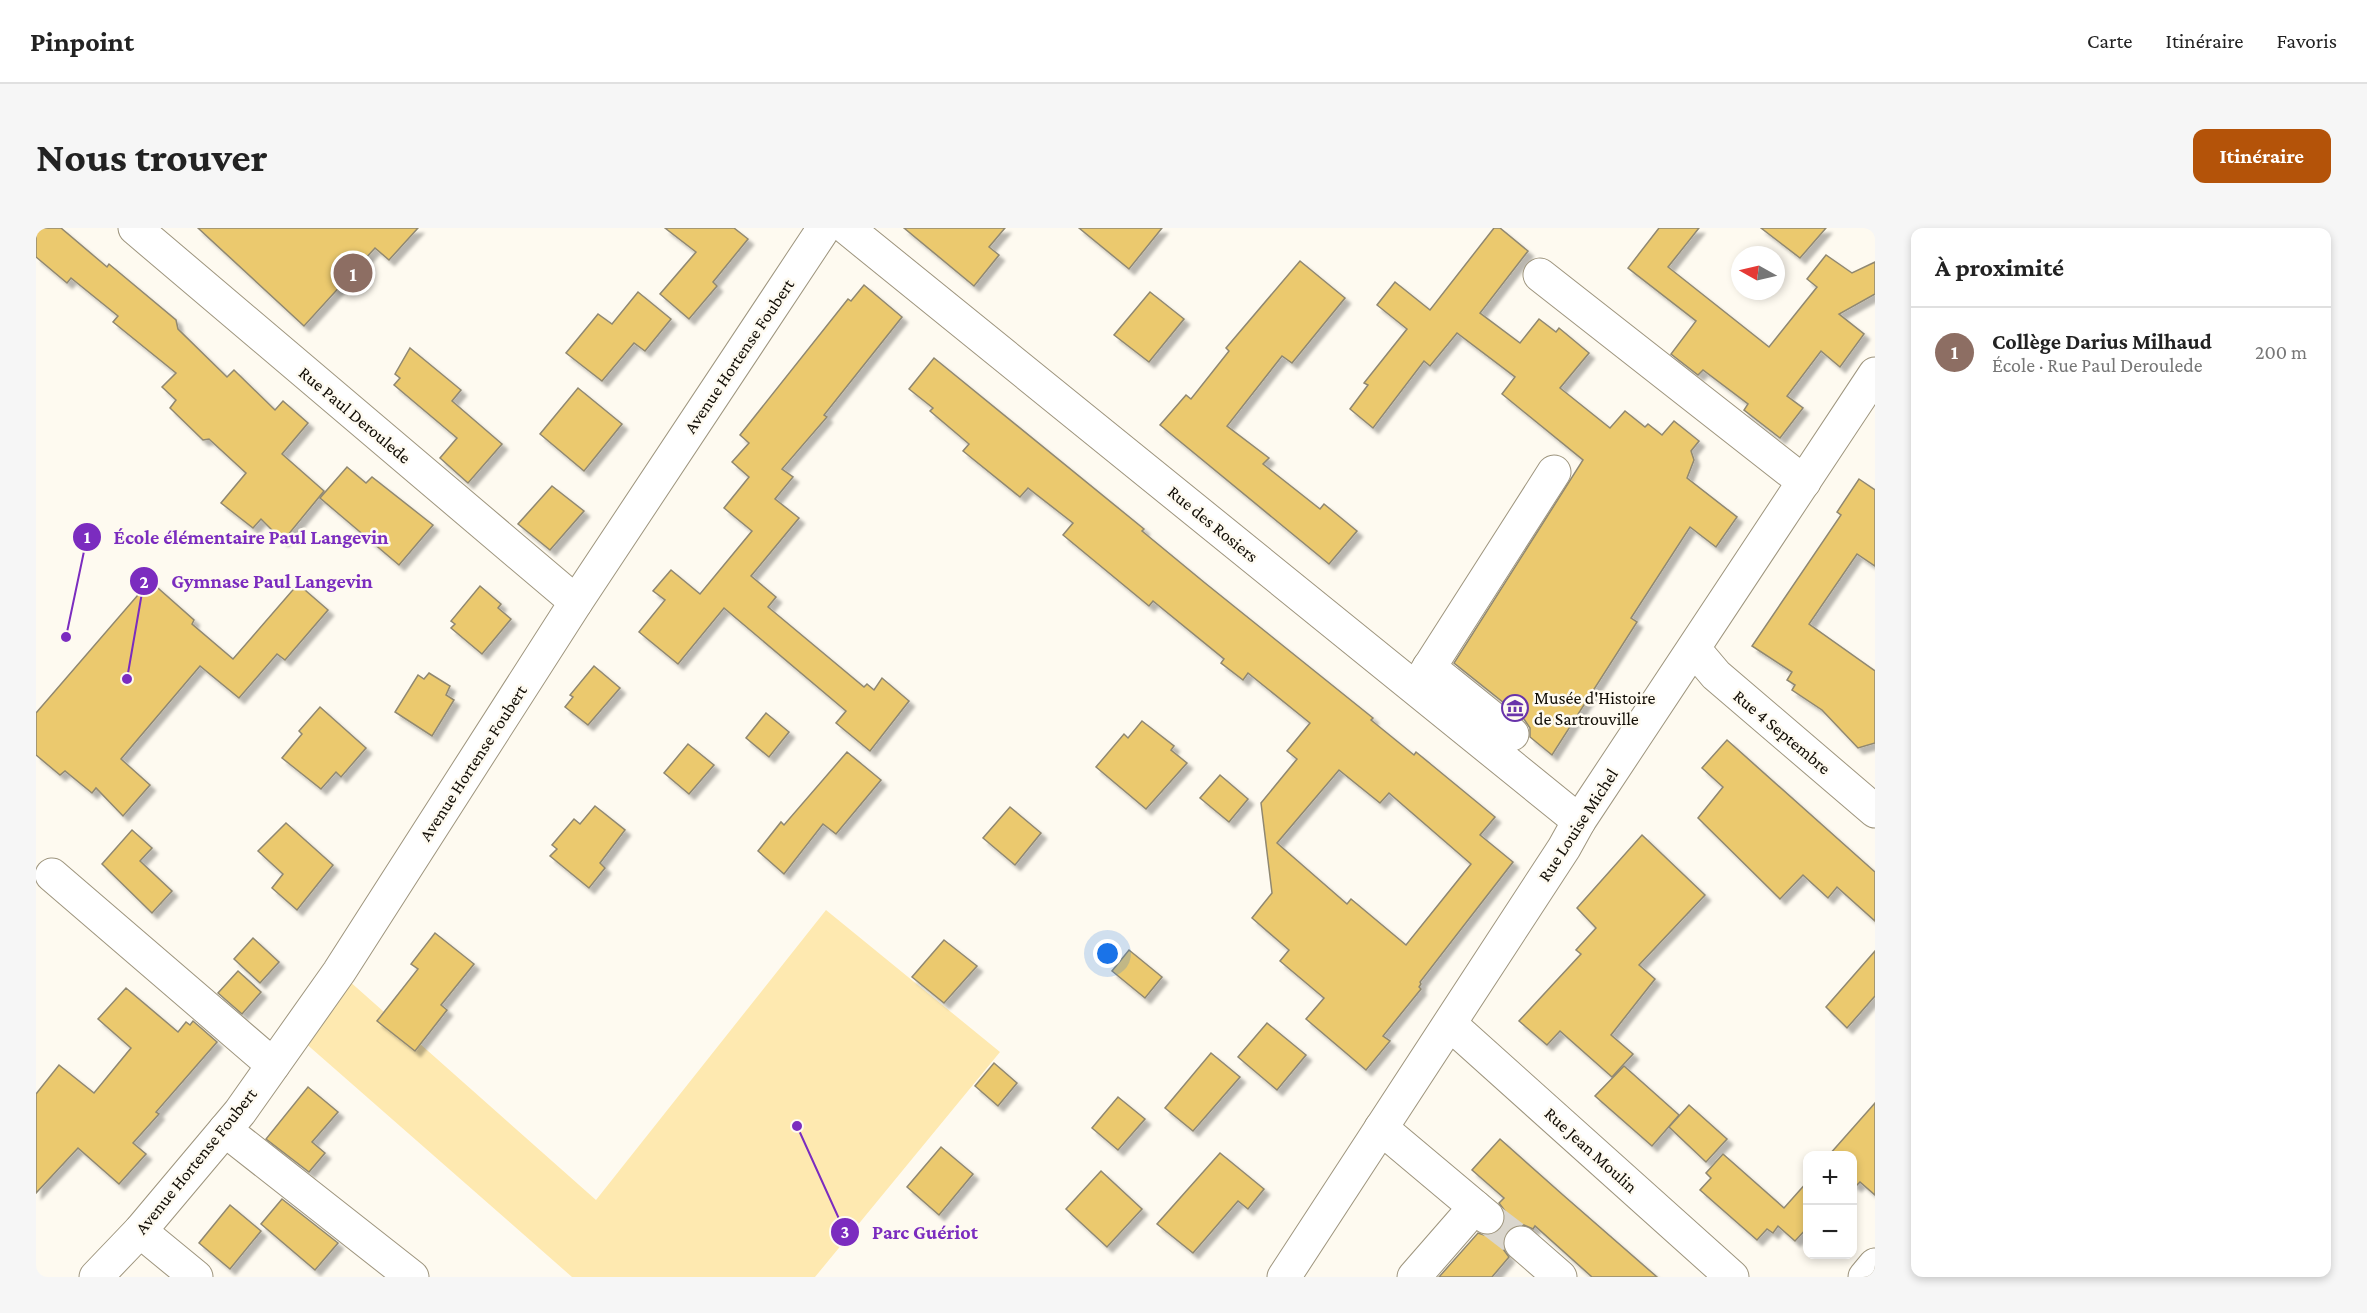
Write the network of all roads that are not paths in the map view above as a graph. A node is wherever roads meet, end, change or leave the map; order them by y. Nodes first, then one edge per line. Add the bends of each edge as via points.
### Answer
1 (135, 228) edge
2 (824, 228) edge
3 (847, 228) edge
4 (1540, 275) dead end
5 (1875, 374) edge
6 (1554, 472) dead end
7 (1804, 482) junction
8 (576, 602) junction
9 (1694, 649) junction
10 (1423, 677) junction
11 (1512, 734) dead end
12 (1875, 811) edge
13 (1579, 821) junction
14 (52, 875) dead end
15 (1450, 1024) junction
16 (273, 1065) junction
17 (1382, 1128) junction
18 (225, 1130) junction
19 (140, 1231) junction
20 (1521, 1243) tunnel mouth
21 (1875, 1265) edge
22 (96, 1277) edge
23 (196, 1277) edge
24 (412, 1277) edge
25 (1284, 1277) edge
26 (1414, 1277) edge
27 (1560, 1277) edge
28 (1732, 1277) edge
29 (1865, 1277) edge

1 - 8 street, Rue Paul Deroulede
2 - 8 street, Avenue Hortense Foubert
3 - 10 street, Rue des Rosiers
4 - 7 street
5 - 7 street, Rue Louise Michel
6 - 10 street
7 - 9 street, Rue Louise Michel
8 - 16 street, Avenue Hortense Foubert via 339,972
9 - 12 street, Rue 4 Septembre via 1716,675
9 - 13 street, Rue Louise Michel
10 - 11 street
10 - 13 street, Rue des Rosiers
13 - 15 street, Rue Louise Michel
14 - 16 street
15 - 17 street, Rue Louise Michel
15 - 28 street, Rue Jean Moulin
16 - 18 street, Avenue Hortense Foubert
17 - 25 street, Rue Louise Michel
17 - 26 street via 1481,1212
18 - 19 street, Avenue Hortense Foubert
18 - 24 street
19 - 22 street, Avenue Hortense Foubert
19 - 23 street
20 - 27 street
21 - 29 street

